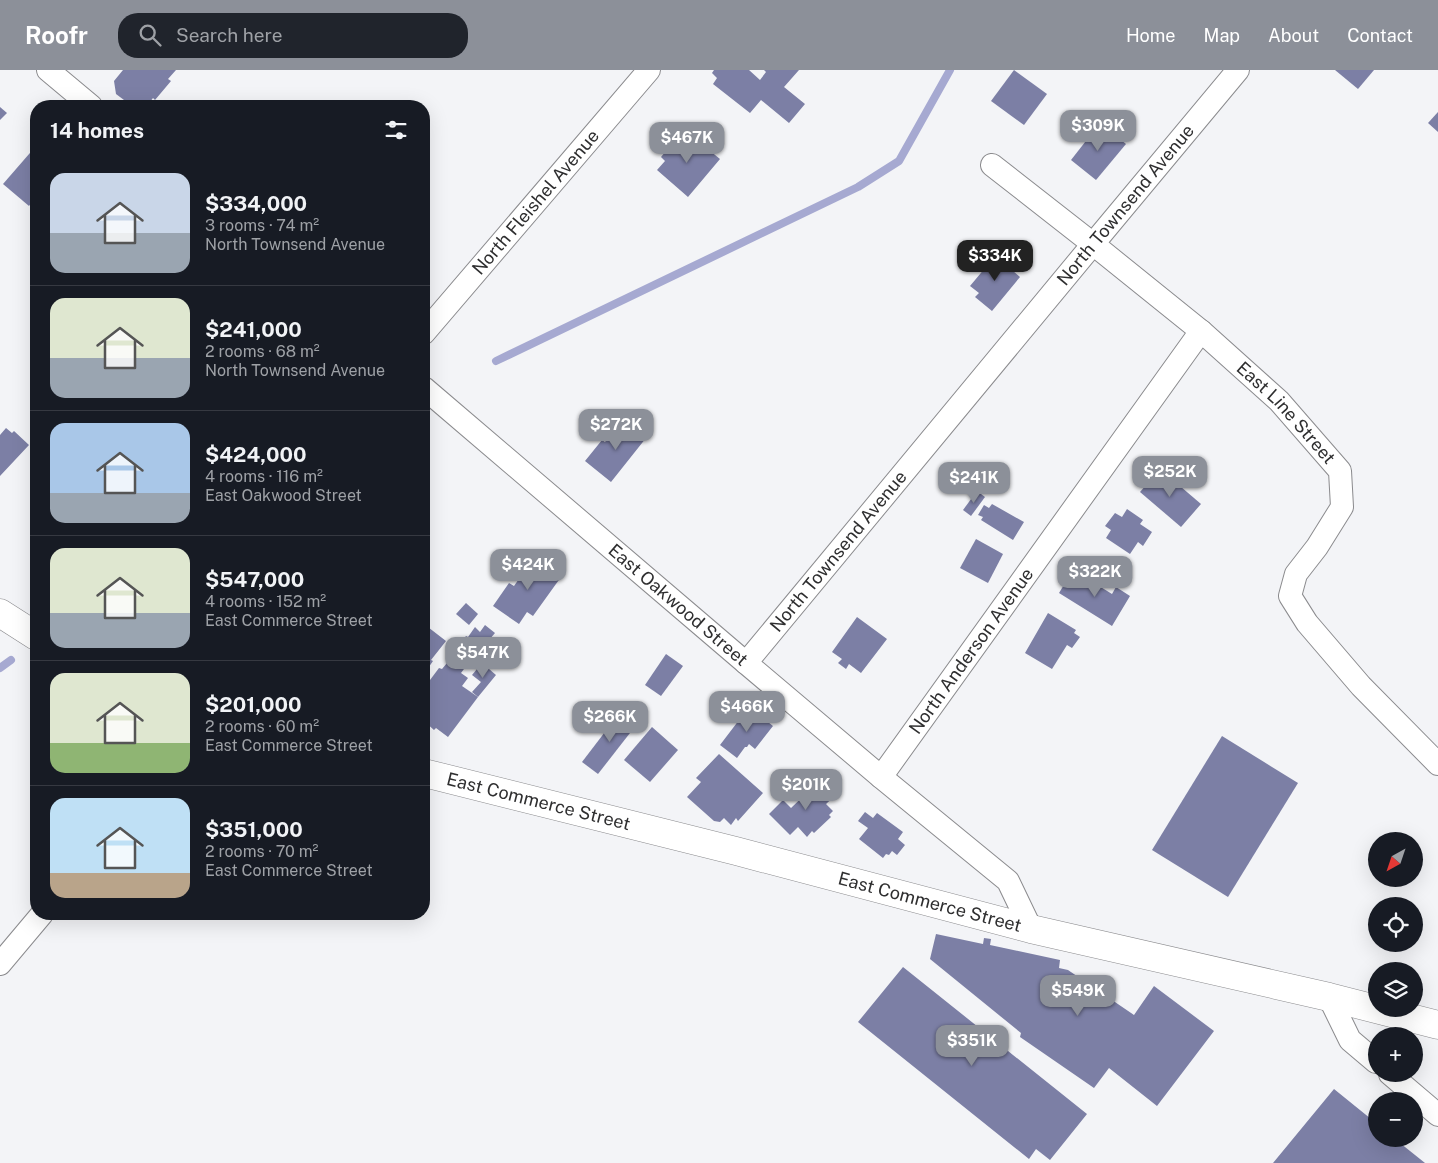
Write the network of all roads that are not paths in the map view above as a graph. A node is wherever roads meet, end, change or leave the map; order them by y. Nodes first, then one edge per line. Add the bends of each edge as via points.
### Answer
1 (649, 70) edge
2 (1238, 70) edge
3 (54, 72) edge
4 (84, 100) edge
5 (992, 166) dead end
6 (1092, 244) junction
7 (430, 326) edge
8 (1201, 331) junction
9 (430, 393) edge
10 (0, 613) edge
11 (30, 632) edge
12 (746, 663) junction
13 (1438, 764) edge
14 (430, 774) edge
15 (881, 776) junction
16 (37, 920) edge
17 (1031, 928) junction
18 (0, 964) edge
19 (1329, 997) junction
20 (1438, 1025) edge
21 (1368, 1055) edge
22 (1399, 1082) edge
23 (1438, 1115) edge

1 - 7 street, North Fleishel Avenue
2 - 6 street, North Townsend Avenue
3 - 4 street
5 - 6 street, East Line Street
6 - 8 street, East Line Street
6 - 12 street, North Townsend Avenue
8 - 13 street, East Line Street via 1279,402 1340,471 1342,507 1296,574 1290,596 1307,623 1361,686
8 - 15 street, North Anderson Avenue
9 - 12 street, East Oakwood Street
10 - 11 street
12 - 15 street, East Oakwood Street
14 - 17 street, East Commerce Street
15 - 17 street, East Oakwood Street via 1008,881
16 - 18 street
17 - 19 street, East Commerce Street
19 - 20 street, East Commerce Street
19 - 21 street via 1350,1040
22 - 23 street

